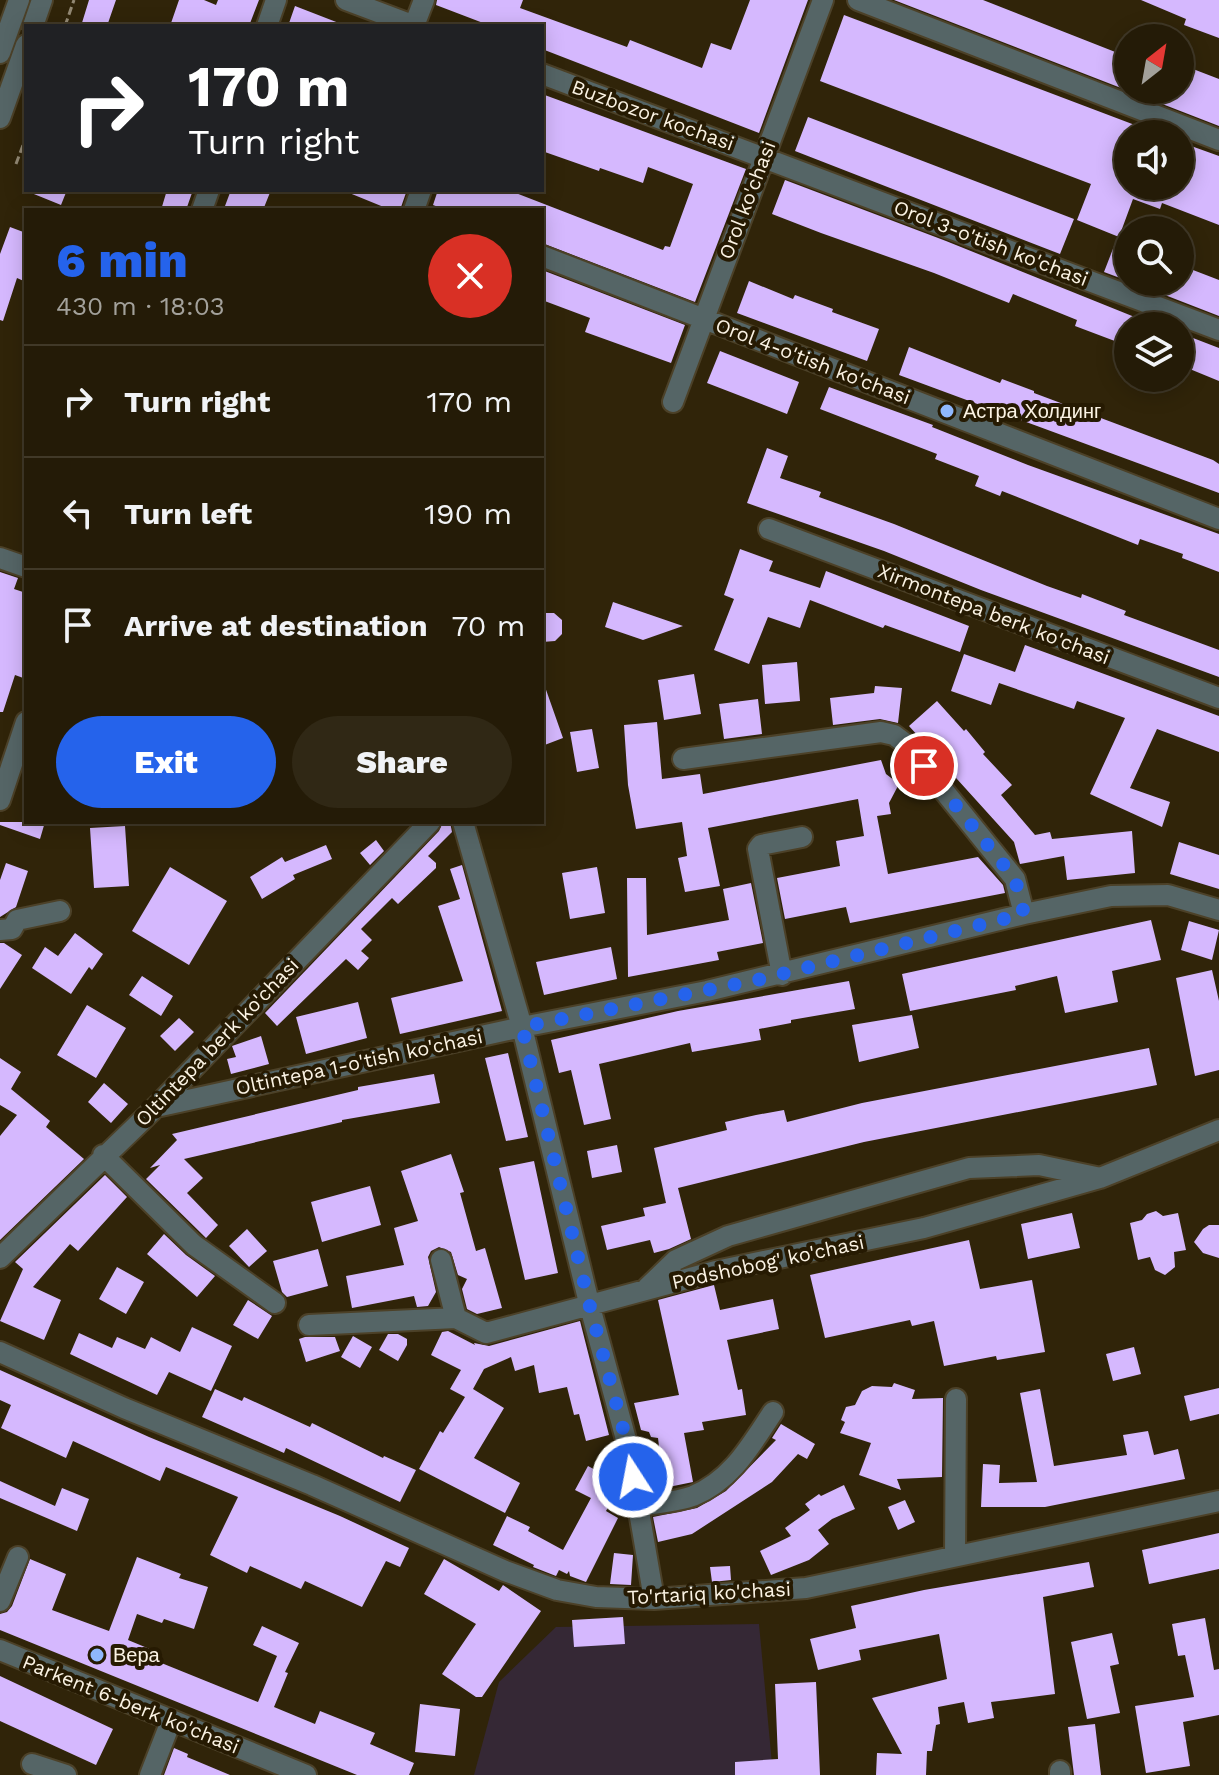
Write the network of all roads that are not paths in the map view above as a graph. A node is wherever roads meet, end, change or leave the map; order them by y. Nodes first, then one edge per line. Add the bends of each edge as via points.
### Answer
1 (19, 0) edge
2 (42, 0) edge
3 (276, 0) edge
4 (346, 0) edge
5 (424, 0) edge
6 (823, 0) edge
7 (858, 0) edge
8 (34, 24) edge
9 (268, 24) edge
10 (410, 24) edge
11 (416, 24) edge
12 (24, 51) edge
13 (0, 53) edge
14 (544, 75) edge
15 (0, 118) edge
16 (1219, 140) edge
17 (764, 156) junction
18 (544, 257) edge
19 (702, 318) junction
20 (1219, 330) edge
21 (673, 402) dead end
22 (1219, 519) edge
23 (769, 529) dead end
24 (0, 558) edge
25 (24, 566) edge
26 (1219, 698) edge
27 (24, 728) edge
28 (683, 759) dead end
29 (0, 800) edge
30 (428, 824) edge
31 (464, 824) edge
32 (802, 837) dead end
33 (1219, 910) edge
34 (60, 911) dead end
35 (1024, 914) junction
36 (0, 930) edge
37 (782, 975) junction
38 (522, 1027) junction
39 (156, 1107) junction
40 (1219, 1130) edge
41 (103, 1155) junction
42 (1100, 1178) junction
43 (0, 1258) edge
44 (441, 1260) dead end
45 (647, 1288) junction
46 (275, 1303) dead end
47 (589, 1303) junction
48 (456, 1318) junction
49 (309, 1325) dead end
50 (0, 1352) edge
51 (956, 1399) dead end
52 (773, 1412) dead end
53 (1219, 1501) edge
54 (639, 1506) junction
55 (955, 1556) junction
56 (18, 1557) dead end
57 (654, 1599) junction
58 (0, 1601) edge
59 (0, 1650) edge
60 (171, 1721) junction
61 (32, 1764) dead end
62 (66, 1775) edge
63 (150, 1775) edge
64 (306, 1775) edge

1 - 13 street
2 - 8 street
3 - 9 street
4 - 10 street
5 - 11 street
6 - 17 street, Orol ko'chasi
7 - 16 street
12 - 15 street
14 - 17 street, Buzbozor kochasi
17 - 19 street, Orol ko'chasi
17 - 20 street, Orol 3-o'tish ko'chasi
18 - 19 street, Orol 4-o'tish ko'chasi
19 - 21 street, Orol ko'chasi
19 - 22 street, Orol 4-o'tish ko'chasi
23 - 26 street, Xirmontepa berk ko'chasi
24 - 25 street
27 - 29 street
28 - 35 street via 881,732 894,735 1015,879
30 - 39 street, Oltintepa berk ko'chasi
31 - 38 street
32 - 37 street via 758,849
33 - 35 street, Oltintepa 1-o'tish ko'chasi via 1168,895 1144,894
34 - 36 street via 17,920 12,929
35 - 37 street, Oltintepa 1-o'tish ko'chasi
37 - 38 street, Oltintepa 1-o'tish ko'chasi
38 - 39 street, Oltintepa 1-o'tish ko'chasi
38 - 47 street
39 - 41 street, Oltintepa berk ko'chasi
40 - 42 street, Podshobog' ko'chasi
41 - 43 street, Oltintepa berk ko'chasi
41 - 46 street via 194,1245
42 - 45 street, Podshobog' ko'chasi via 924,1228
42 - 45 street via 1039,1165 969,1168 728,1236 676,1260
44 - 48 street
45 - 47 street, Podshobog' ko'chasi
47 - 48 street, Podshobog' ko'chasi via 486,1333
47 - 54 street
48 - 49 street, Podshobog' ko'chasi
50 - 57 street, To'rtariq ko'chasi via 539,1584 585,1596
51 - 55 street
52 - 54 street via 737,1466 713,1484 693,1496
53 - 55 street, To'rtariq ko'chasi
54 - 57 street
55 - 57 street, To'rtariq ko'chasi via 806,1588
56 - 58 street
59 - 60 street, Parkent 6-berk ko'chasi
60 - 63 street
60 - 64 street, Parkent 6-berk ko'chasi
61 - 62 street

